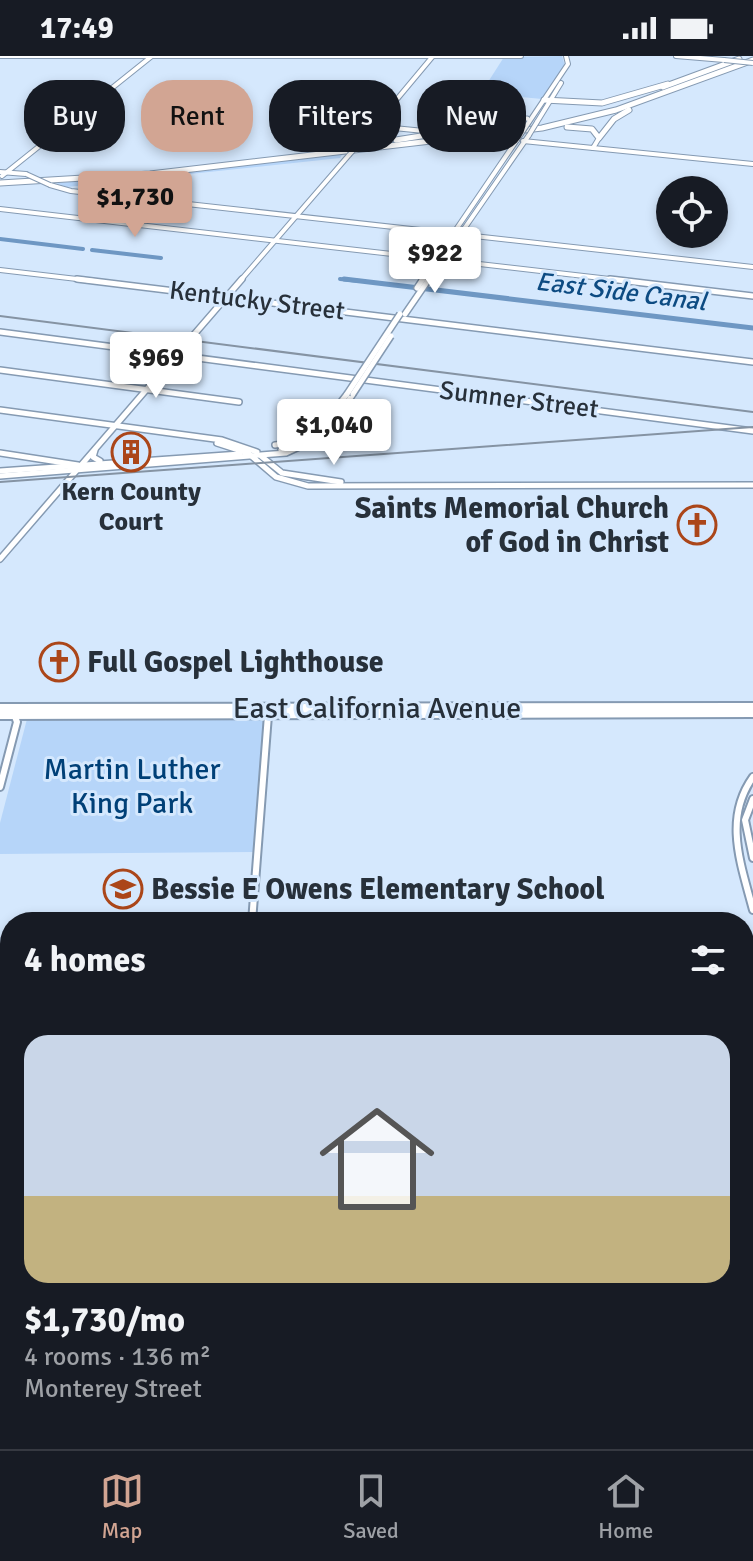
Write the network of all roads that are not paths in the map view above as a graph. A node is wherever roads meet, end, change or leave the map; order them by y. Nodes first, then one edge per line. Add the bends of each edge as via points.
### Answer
1 (0, 56) edge
2 (152, 56) edge
3 (433, 56) edge
4 (521, 56) edge
5 (569, 56) edge
6 (676, 56) edge
7 (748, 56) edge
8 (753, 62) edge
9 (675, 86) junction
10 (401, 94) edge
11 (547, 100) junction
12 (529, 120) junction
13 (537, 121) junction
14 (526, 125) edge
15 (526, 128) edge
16 (526, 131) edge
17 (599, 138) junction
18 (401, 139) edge
19 (401, 139) edge
20 (526, 139) edge
21 (526, 141) edge
22 (417, 144) edge
23 (593, 148) junction
24 (297, 152) edge
25 (352, 152) edge
26 (509, 152) edge
27 (517, 152) edge
28 (753, 164) edge
29 (8, 172) junction
30 (0, 177) edge
31 (0, 209) edge
32 (297, 216) junction
33 (453, 233) junction
34 (462, 234) junction
35 (274, 241) junction
36 (432, 261) junction
37 (445, 262) junction
38 (753, 267) edge
39 (0, 270) edge
40 (753, 296) edge
41 (226, 297) junction
42 (403, 314) junction
43 (0, 332) edge
44 (176, 355) junction
45 (753, 362) edge
46 (0, 370) edge
47 (147, 389) junction
48 (350, 394) junction
49 (239, 402) dead end
50 (0, 410) edge
51 (115, 426) junction
52 (753, 431) edge
53 (312, 437) junction
54 (275, 445) dead end
55 (95, 450) junction
56 (0, 453) edge
57 (255, 455) junction
58 (196, 457) junction
59 (127, 462) junction
60 (168, 464) junction
61 (81, 465) junction
62 (75, 471) junction
63 (0, 474) edge
64 (325, 482) junction
65 (292, 483) junction
66 (399, 485) junction
67 (753, 485) edge
68 (0, 559) edge
69 (753, 707) edge
70 (8, 711) edge
71 (753, 713) edge
72 (0, 715) edge
73 (268, 715) junction
74 (753, 777) edge
75 (0, 787) edge
76 (753, 799) edge
77 (753, 858) edge
78 (753, 910) edge
79 (253, 912) edge

1 - 2 street
2 - 3 street
2 - 29 street
3 - 4 street
3 - 10 street
5 - 11 main road
6 - 8 street, bridge
7 - 9 highway
8 - 9 highway
9 - 11 highway via 602,103
9 - 15 highway via 591,117
9 - 17 highway via 614,119
9 - 18 highway via 568,117
11 - 12 main road
11 - 13 main road
12 - 13 main road
12 - 14 main road, bridge
12 - 19 highway
13 - 20 main road, bridge
16 - 17 highway via 572,126 592,129
17 - 23 main road
21 - 23 main road
22 - 30 highway via 150,174
23 - 28 street
24 - 30 highway via 136,171
25 - 32 street, bridge
26 - 33 main road
27 - 34 main road
29 - 30 main road
29 - 32 main road, bridge via 71,191
31 - 35 main road
32 - 33 main road
32 - 35 street
33 - 34 main road
33 - 36 main road
34 - 37 main road
34 - 38 main road
35 - 36 main road
35 - 41 street
36 - 37 main road
36 - 42 main road
37 - 40 main road
37 - 42 main road
39 - 41 street, Kentucky Street
41 - 44 street
41 - 45 street, Kentucky Street
42 - 48 main road, bridge
43 - 44 street, Sumner Street
44 - 47 street
44 - 52 street, Sumner Street
46 - 47 street
47 - 49 street
47 - 51 street
48 - 53 main road
48 - 57 main road via 320,439 291,452
50 - 51 street
51 - 55 street
51 - 57 street via 211,439
53 - 54 main road
53 - 57 main road
55 - 59 main road via 92,456 97,460
55 - 61 street
56 - 61 street
57 - 58 main road
57 - 60 main road
57 - 64 main road via 282,473
57 - 65 main road via 276,477
58 - 59 main road
58 - 60 main road
59 - 61 main road
60 - 62 main road
61 - 62 street
61 - 63 main road
62 - 63 main road
62 - 68 street
64 - 65 main road
64 - 66 main road
65 - 66 main road
66 - 67 main road
69 - 70 main road, East California Avenue
70 - 72 main road, East California Avenue
70 - 73 main road, East California Avenue
70 - 75 street via 17,722
71 - 73 main road, East California Avenue
73 - 79 street
74 - 78 street via 739,796 733,819
76 - 77 street via 745,820

